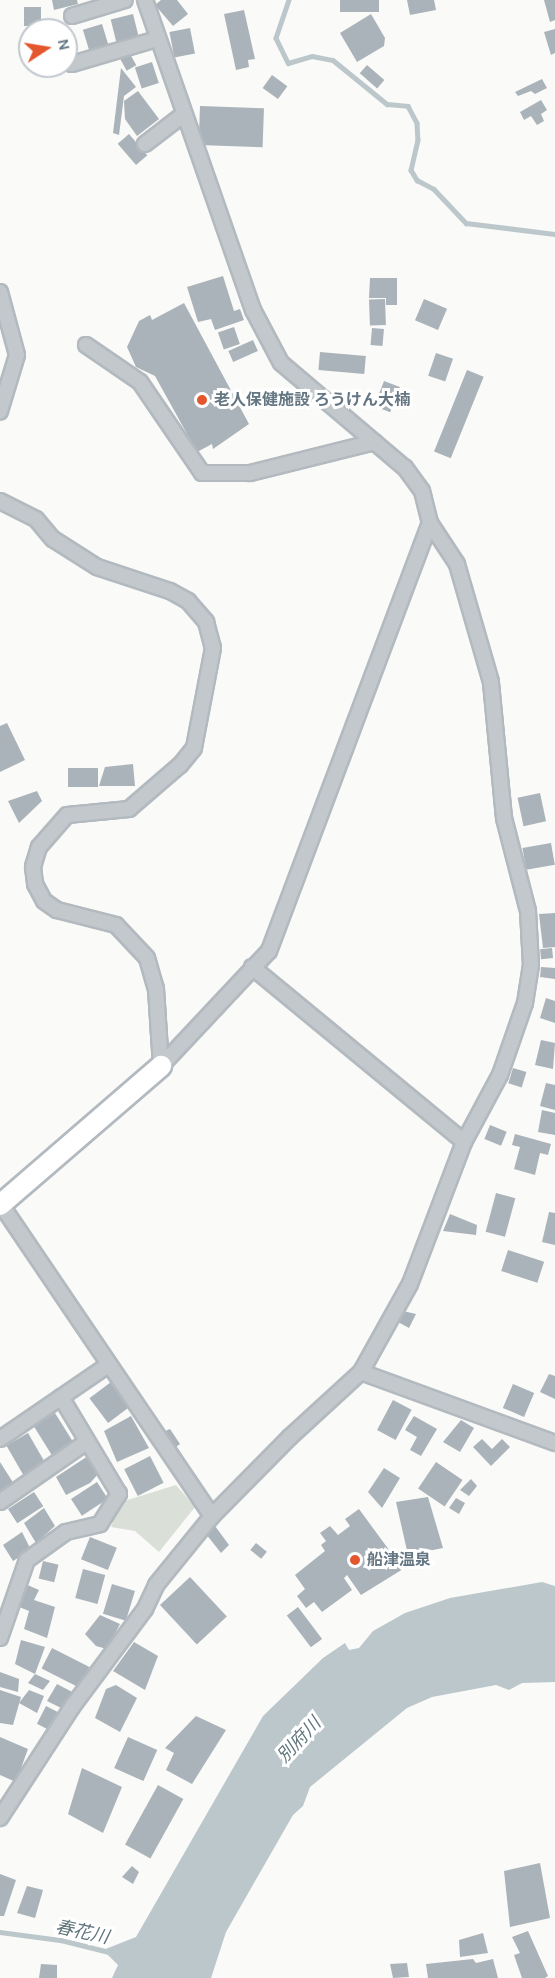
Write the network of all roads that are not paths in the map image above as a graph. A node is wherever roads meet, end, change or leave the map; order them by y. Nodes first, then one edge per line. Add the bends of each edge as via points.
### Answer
1 (125, 0) edge
2 (145, 0) edge
3 (72, 16) dead end
4 (157, 39) junction
5 (78, 62) edge
6 (184, 114) junction
7 (145, 144) dead end
8 (0, 292) edge
9 (86, 345) dead end
10 (0, 411) edge
11 (374, 442) junction
12 (0, 501) edge
13 (430, 523) junction
14 (252, 967) junction
15 (161, 1066) junction
16 (464, 1142) junction
17 (0, 1204) edge
18 (108, 1365) junction
19 (362, 1372) junction
20 (61, 1397) junction
21 (0, 1439) edge
22 (85, 1443) junction
23 (555, 1443) edge
24 (0, 1502) edge
25 (212, 1516) junction
26 (4, 1618) edge
27 (0, 1638) edge
28 (0, 1818) edge

1 - 3 street
2 - 4 street
4 - 5 street
4 - 6 street
6 - 7 street
6 - 11 street via 253,310 281,363
8 - 10 street via 16,355
9 - 11 street via 140,382 202,473 250,473
11 - 13 street via 405,468 422,491
12 - 15 street via 36,519 53,540 97,567 189,601 206,622 213,648 194,748 129,809 67,814 39,847 33,867 35,884 44,901 57,910 116,925 147,958 156,989
13 - 14 street via 269,951
13 - 16 street via 457,564 484,656 495,710 504,818 528,910 531,965 525,1003 500,1075
14 - 15 street
14 - 16 street
15 - 17 street
16 - 19 street via 410,1284
17 - 18 street
18 - 20 street
18 - 25 street
19 - 23 street
19 - 25 street
20 - 21 street
20 - 22 street
22 - 24 street
22 - 26 street via 119,1494 100,1524 66,1532 27,1560
25 - 28 street via 156,1585 145,1609 72,1707
26 - 27 street

